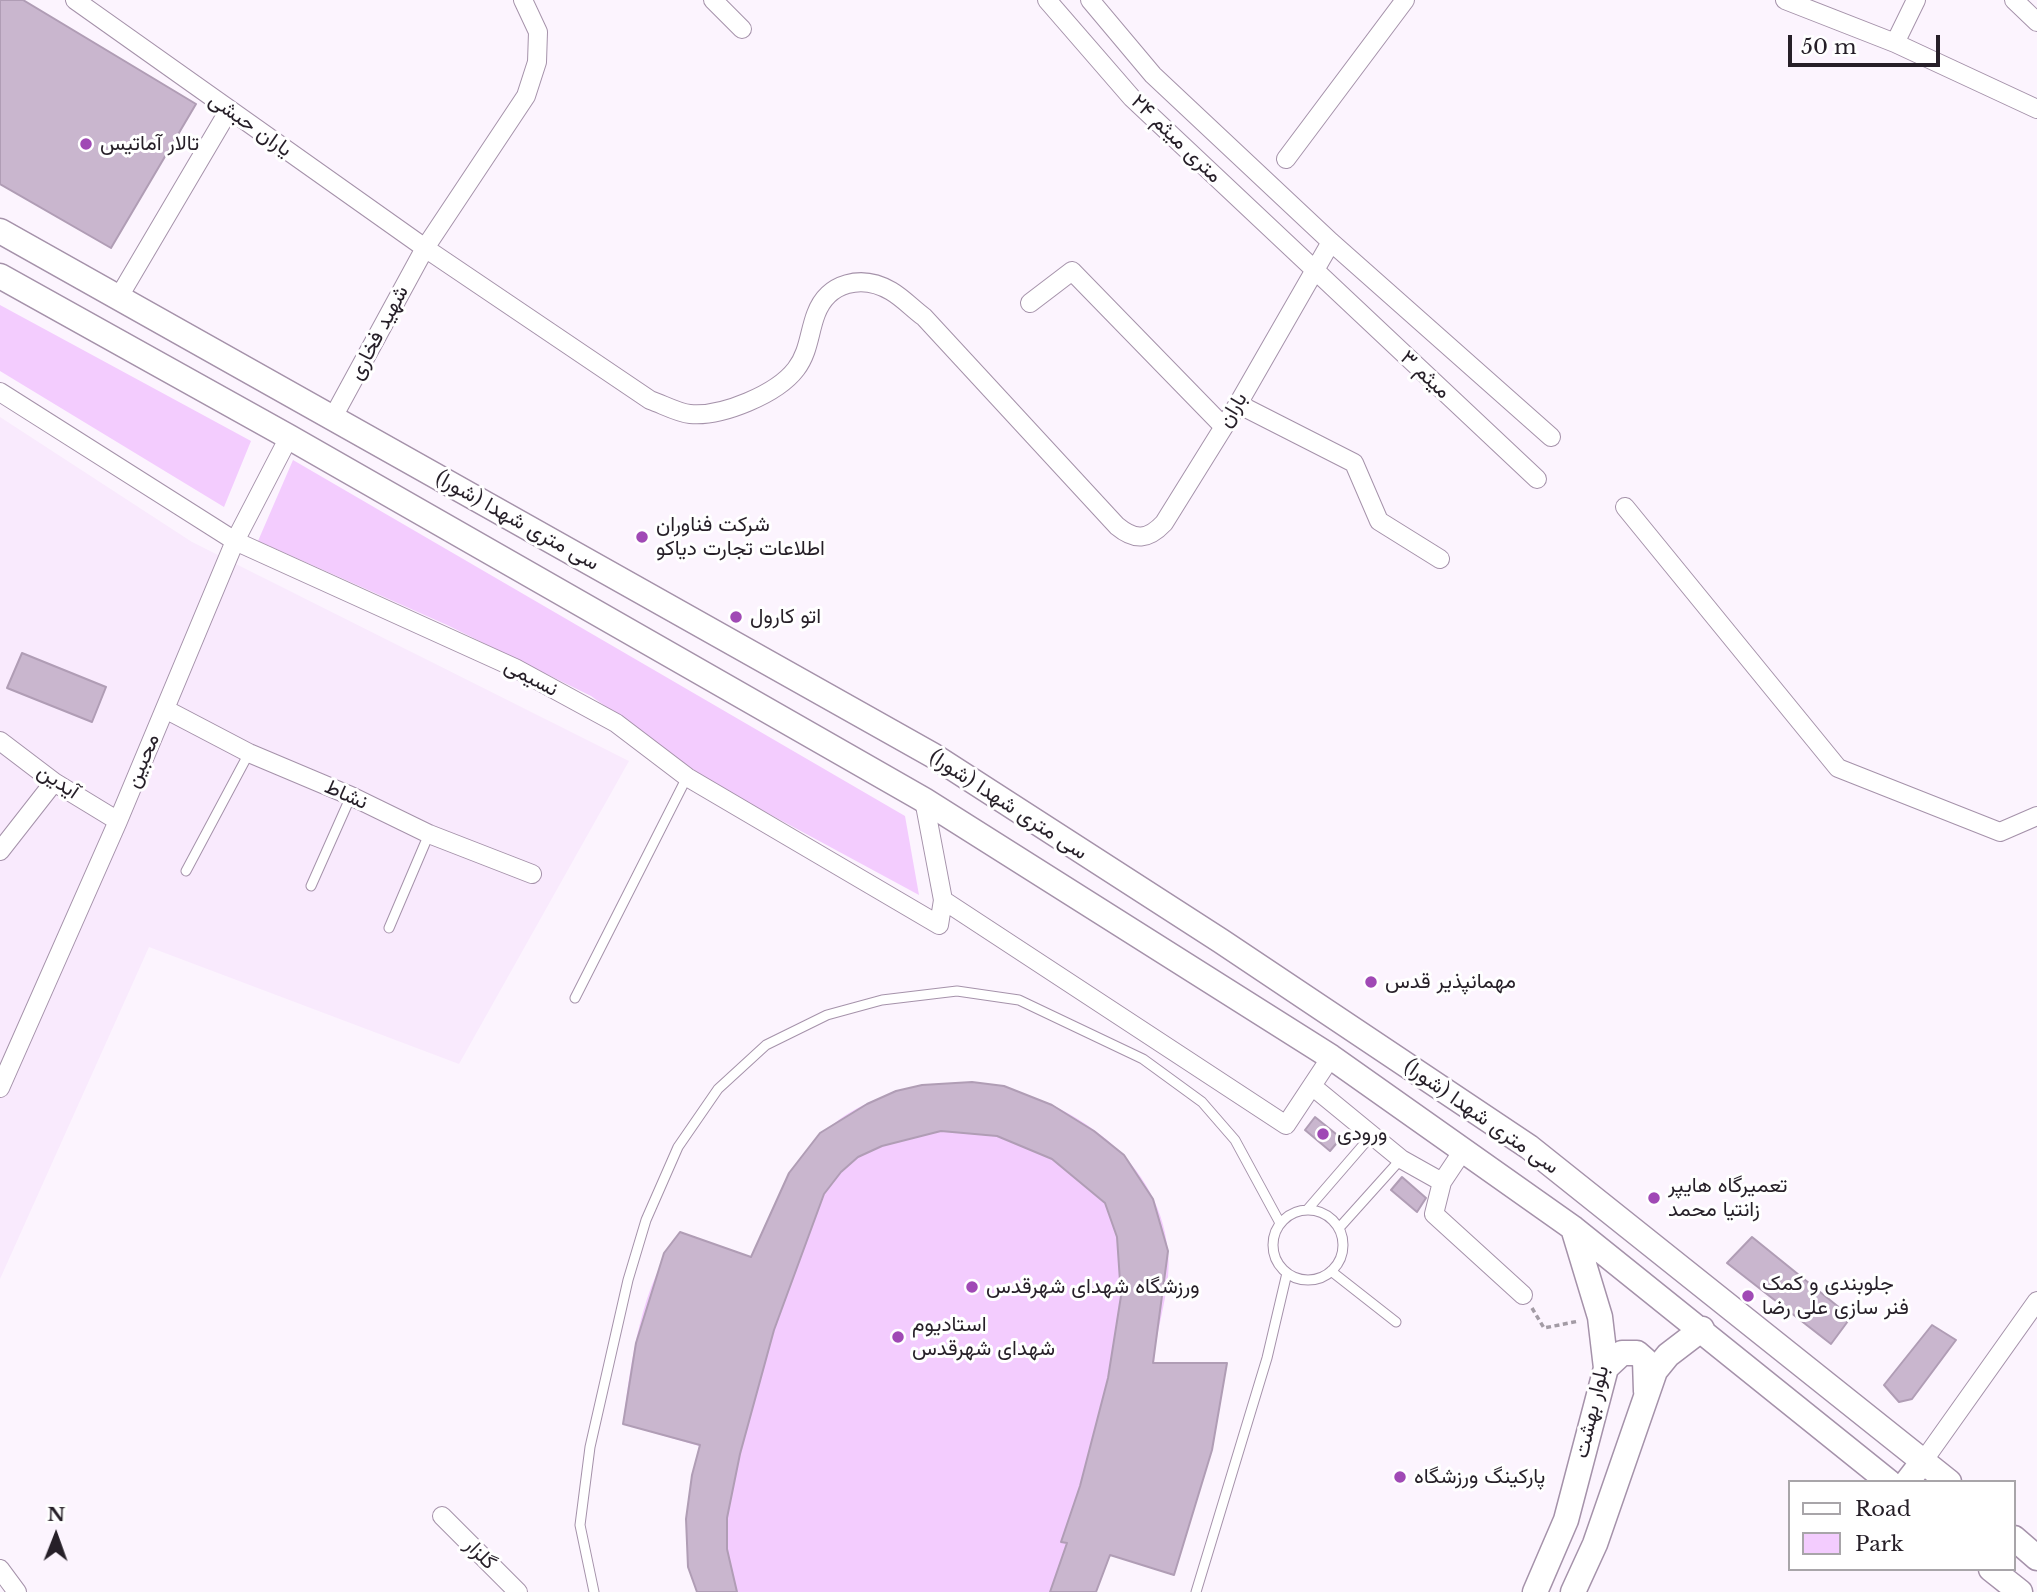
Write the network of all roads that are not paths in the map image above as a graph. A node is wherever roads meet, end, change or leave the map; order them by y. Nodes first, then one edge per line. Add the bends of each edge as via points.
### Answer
1 (75, 0) edge
2 (523, 0) edge
3 (713, 0) edge
4 (1047, 0) edge
5 (1090, 0) edge
6 (1405, 0) edge
7 (1786, 0) edge
8 (1916, 0) edge
9 (2014, 0) edge
10 (2037, 22) edge
11 (742, 29) dead end
12 (1895, 43) junction
13 (1153, 75) junction
14 (1132, 98) junction
15 (2037, 109) edge
16 (229, 110) junction
17 (1286, 159) dead end
18 (0, 230) edge
19 (1331, 242) junction
20 (425, 248) junction
21 (1314, 270) junction
22 (0, 276) edge
23 (120, 295) junction
24 (1030, 303) dead end
25 (0, 392) edge
26 (1238, 404) junction
27 (332, 419) junction
28 (1223, 426) junction
29 (289, 437) junction
30 (1551, 437) dead end
31 (1537, 479) dead end
32 (1625, 507) dead end
33 (1140, 538) joint
34 (235, 541) junction
35 (1440, 559) dead end
36 (164, 709) junction
37 (0, 741) edge
38 (249, 754) junction
39 (934, 756) junction
40 (687, 777) junction
41 (54, 782) junction
42 (351, 796) junction
43 (923, 800) junction
44 (2037, 816) edge
45 (118, 821) junction
46 (429, 834) junction
47 (0, 851) edge
48 (186, 871) dead end
49 (531, 874) dead end
50 (311, 886) dead end
51 (943, 900) junction
52 (389, 928) dead end
53 (575, 998) dead end
54 (1331, 1058) junction
55 (1312, 1086) junction
56 (0, 1088) edge
57 (1371, 1136) junction
58 (1464, 1149) junction
59 (1401, 1159) junction
60 (1442, 1182) junction
61 (1307, 1210) junction
62 (1280, 1223) junction
63 (1339, 1228) junction
64 (1573, 1228) junction
65 (1331, 1271) junction
66 (1287, 1273) junction
67 (1523, 1295) road end
68 (2037, 1302) edge
69 (1396, 1322) dead end
70 (1702, 1329) junction
71 (1606, 1368) junction
72 (1646, 1392) junction
73 (1924, 1460) junction
74 (1887, 1480) edge
75 (1909, 1480) edge
76 (1947, 1480) edge
77 (442, 1516) dead end
78 (2016, 1540) edge
79 (2036, 1556) edge
80 (0, 1569) edge
81 (1990, 1571) edge
82 (1992, 1571) edge
83 (17, 1592) edge
84 (518, 1592) edge
85 (594, 1592) edge
86 (1196, 1592) edge
87 (1535, 1592) edge
88 (1573, 1592) edge
89 (2003, 1592) edge
90 (2020, 1592) edge

1 - 16 street, یاران حبشی
2 - 20 street, شهید فخاری via 538,32 537,62 526,96
3 - 11 street
4 - 14 street, ۲۴ متری میثم
5 - 13 street, ۲۴ متری میثم
6 - 17 street
7 - 12 street
8 - 12 street
9 - 10 street
12 - 15 street
13 - 14 street
13 - 19 street, ۲۴ متری میثم
14 - 21 street, ۲۴ متری میثم
16 - 20 street, یاران حبشی
16 - 23 street
18 - 23 main road, سی متری شهدا (شورا)
19 - 21 street, باران
19 - 30 street, میثم ۳
20 - 27 street, شهید فخاری
20 - 33 street, یاران حبشی via 650,400 690,414 753,400 779,385 796,370 806,352 825,296 841,284 860,282 889,290 924,317 1117,526
21 - 26 street, باران
21 - 31 street, میثم ۳
22 - 29 main road, سی متری شهدا (شورا)
23 - 27 main road, سی متری شهدا (شورا)
24 - 28 street via 1072,271
25 - 34 street, نسیمی
26 - 28 street, باران
26 - 35 street via 1354,463 1379,521
27 - 39 main road, سی متری شهدا (شورا)
28 - 33 street, باران via 1164,523 1152,536
29 - 34 street, محبین
29 - 43 main road, سی متری شهدا (شورا)
32 - 44 street via 1838,768 2000,832
34 - 36 street, محبین
34 - 40 street, نسیمی via 515,668 616,723
36 - 38 street, نشاط
36 - 45 street, محبین
37 - 41 street, آیدین
38 - 42 street, نشاط
38 - 48 lane
39 - 43 main road
39 - 73 main road, سی متری شهدا (شورا) via 1529,1147
40 - 51 street, نسیمی via 939,925
40 - 53 lane
41 - 45 street, آیدین
41 - 47 street
42 - 46 street, نشاط
42 - 50 lane
43 - 51 street
43 - 54 main road, سی متری شهدا (شورا)
45 - 56 street, محبین
46 - 49 street, نشاط
46 - 52 lane
51 - 55 street via 1286,1125
54 - 55 street
54 - 58 main road, سی متری شهدا (شورا)
55 - 57 street
57 - 59 street
57 - 61 lane
58 - 60 street
58 - 64 main road, سی متری شهدا (شورا)
59 - 60 street
59 - 63 lane
60 - 67 street via 1434,1214
61 - 62 lane
61 - 63 lane via 1326,1215
62 - 66 lane via 1272,1244
62 - 85 lane via 1235,1140 1202,1102 1143,1059 1019,1000 957,991 882,1000 827,1015 766,1045 718,1089 678,1147 646,1220 590,1447 580,1525
63 - 65 lane via 1343,1251
64 - 70 main road, سی متری شهدا (شورا)
64 - 71 main road, بلوار بهشت via 1600,1317
65 - 66 lane via 1309,1280
65 - 69 lane
66 - 86 lane via 1267,1357
68 - 73 street
70 - 72 main road, بلوار بهشت via 1668,1355
70 - 74 main road, سی متری شهدا (شورا)
71 - 72 main road via 1622,1353 1637,1353 1645,1360
71 - 87 main road, بلوار بهشت via 1566,1520
72 - 88 main road, بلوار بهشت via 1595,1544
73 - 75 main road
73 - 76 main road, سی متری شهدا (شورا)
77 - 84 street, گلزار
78 - 79 main road
80 - 83 street
81 - 89 main road
82 - 90 main road

